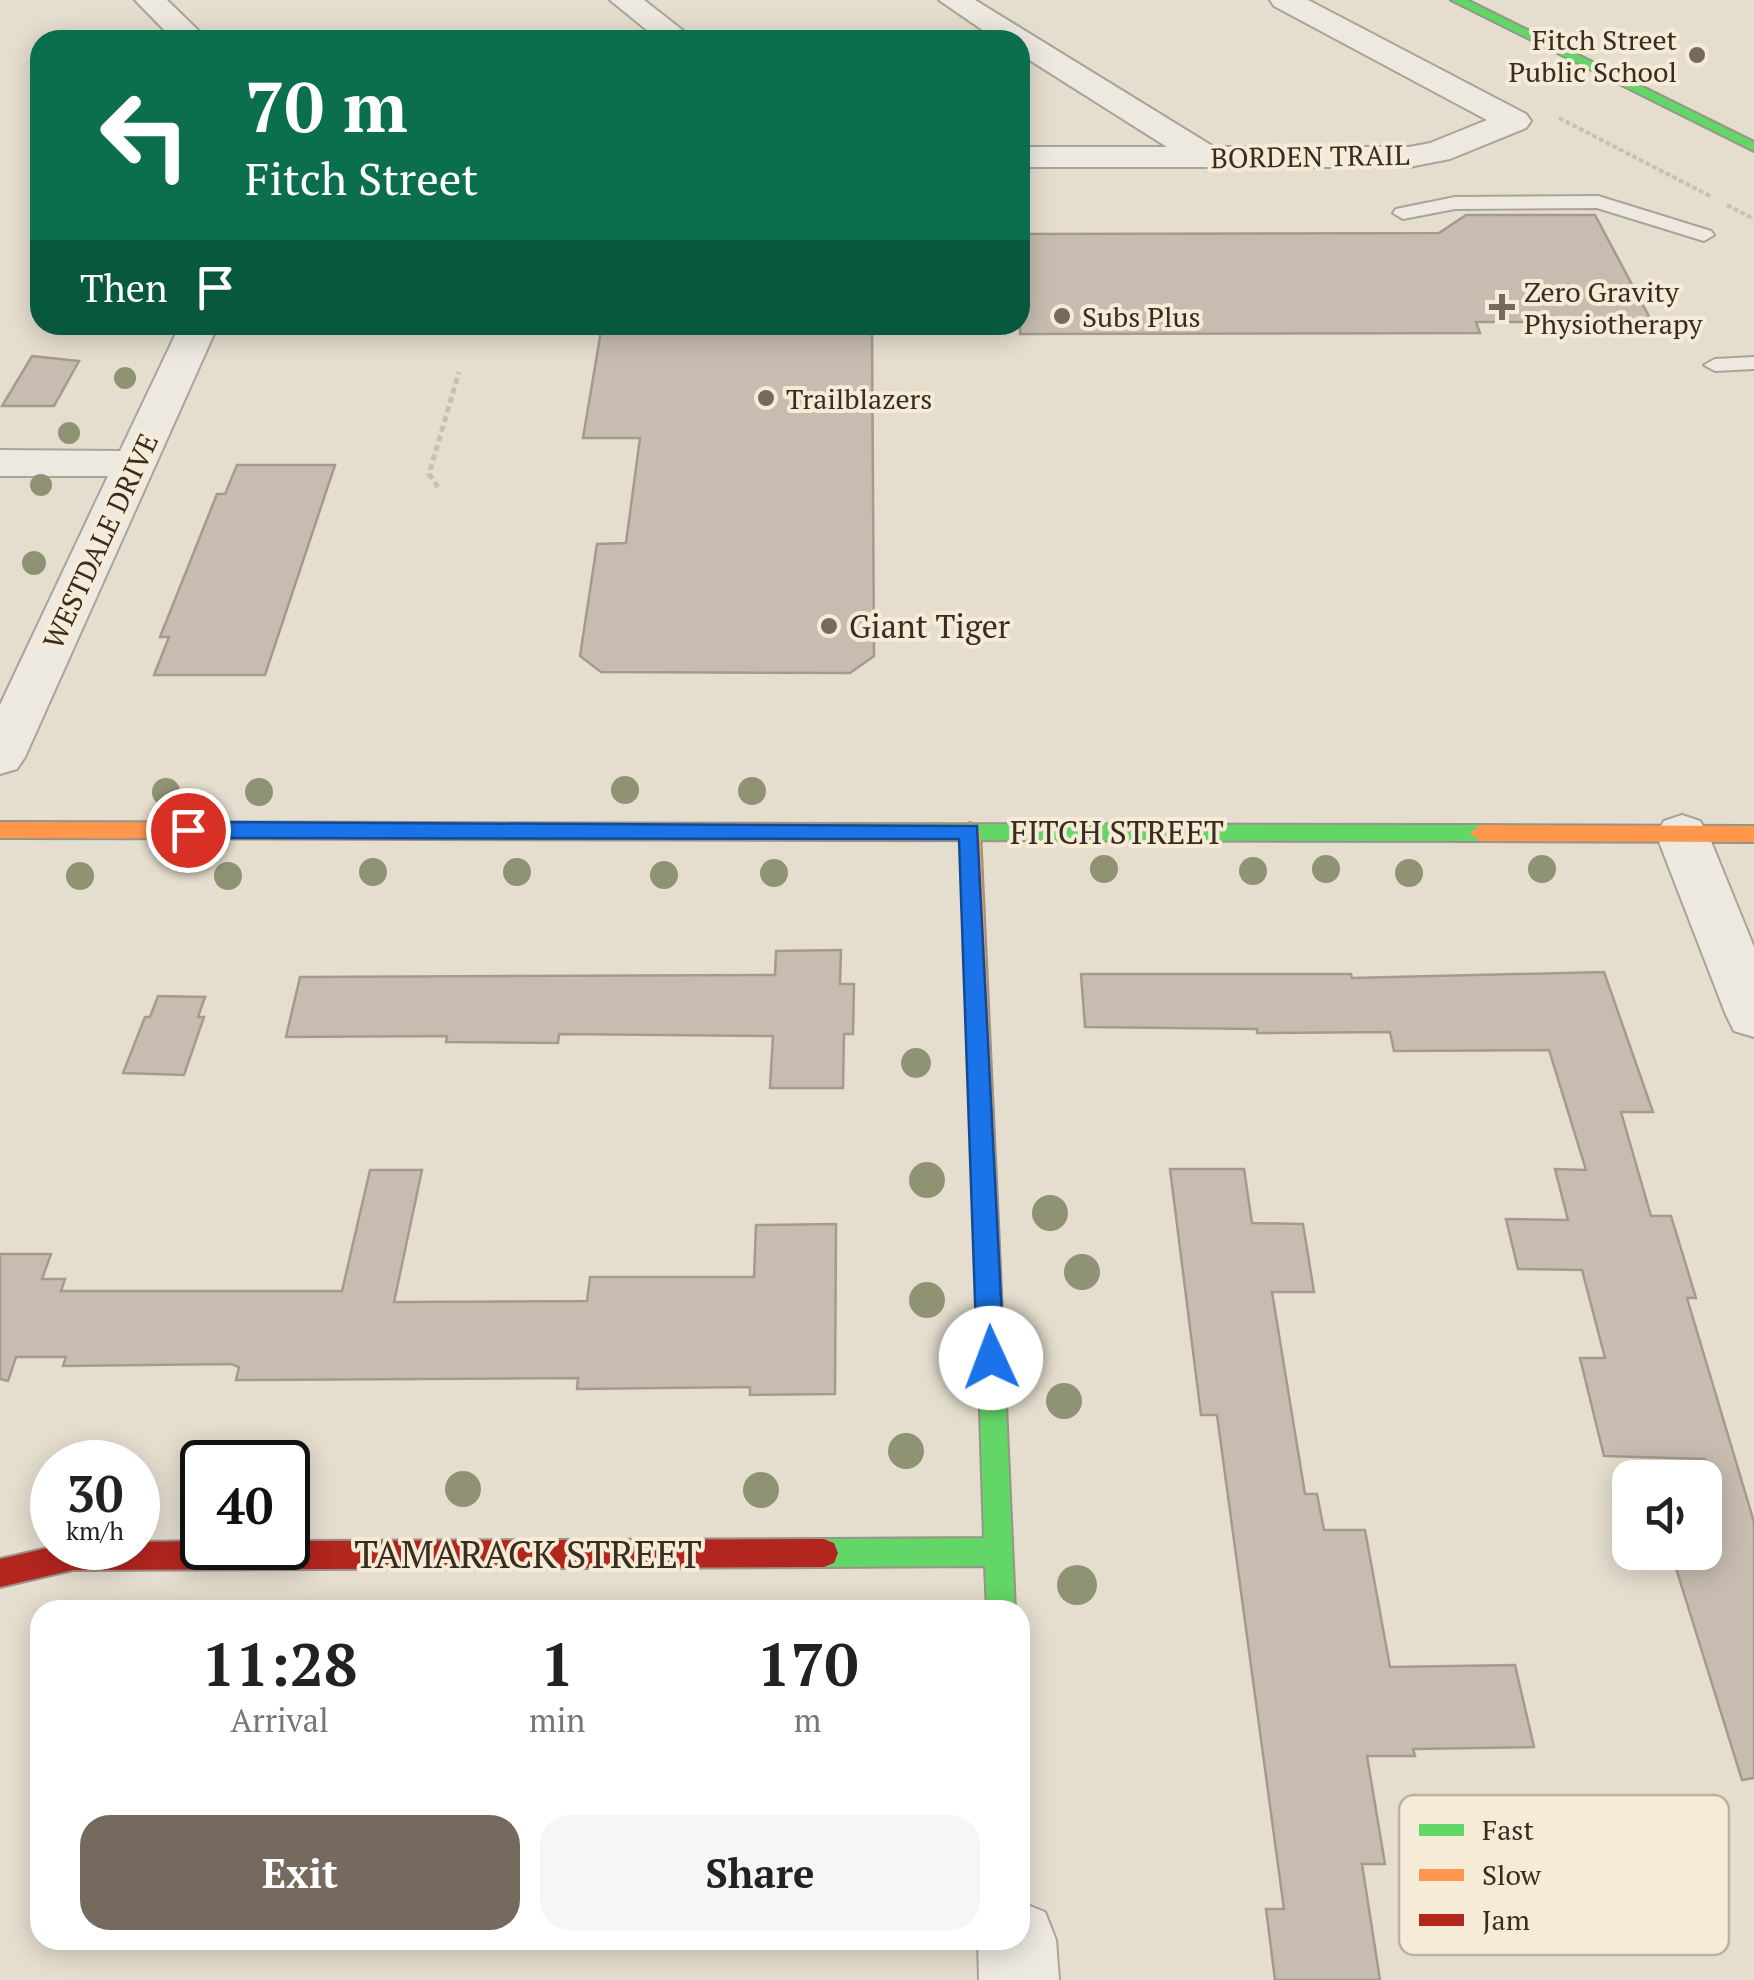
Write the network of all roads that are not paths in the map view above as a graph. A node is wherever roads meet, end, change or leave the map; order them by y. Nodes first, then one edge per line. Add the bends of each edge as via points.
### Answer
1 (150, 0) edge
2 (625, 0) edge
3 (954, 0) edge
4 (1285, 0) edge
5 (1457, 0) edge
6 (182, 30) edge
7 (666, 30) edge
8 (1003, 30) edge
9 (1030, 47) edge
10 (1754, 146) edge
11 (1030, 157) edge
12 (1207, 157) junction
13 (1402, 213) dead end
14 (1704, 235) dead end
15 (195, 335) edge
16 (1754, 363) edge
17 (1714, 365) dead end
18 (0, 463) edge
19 (135, 464) junction
20 (0, 757) edge
21 (0, 830) edge
22 (970, 831) junction
23 (1682, 834) junction
24 (1754, 834) edge
25 (1754, 1015) edge
26 (999, 1552) junction
27 (0, 1573) edge
28 (1001, 1600) edge
29 (1018, 1950) edge
30 (1020, 1980) edge

1 - 6 street
2 - 7 street
3 - 8 street
4 - 12 street, BORDEN TRAIL via 1514,120 1438,152 1408,157
5 - 10 street
9 - 12 street
11 - 12 street, BORDEN TRAIL
13 - 14 lane via 1454,202 1598,202
15 - 19 street, WESTDALE DRIVE
16 - 17 lane
18 - 19 street
19 - 20 street, WESTDALE DRIVE
21 - 22 street, FITCH STREET
22 - 23 street, FITCH STREET
22 - 26 street
23 - 24 street, FITCH STREET
23 - 25 street
26 - 27 street, TAMARACK STREET via 73,1556
26 - 28 street
29 - 30 street

